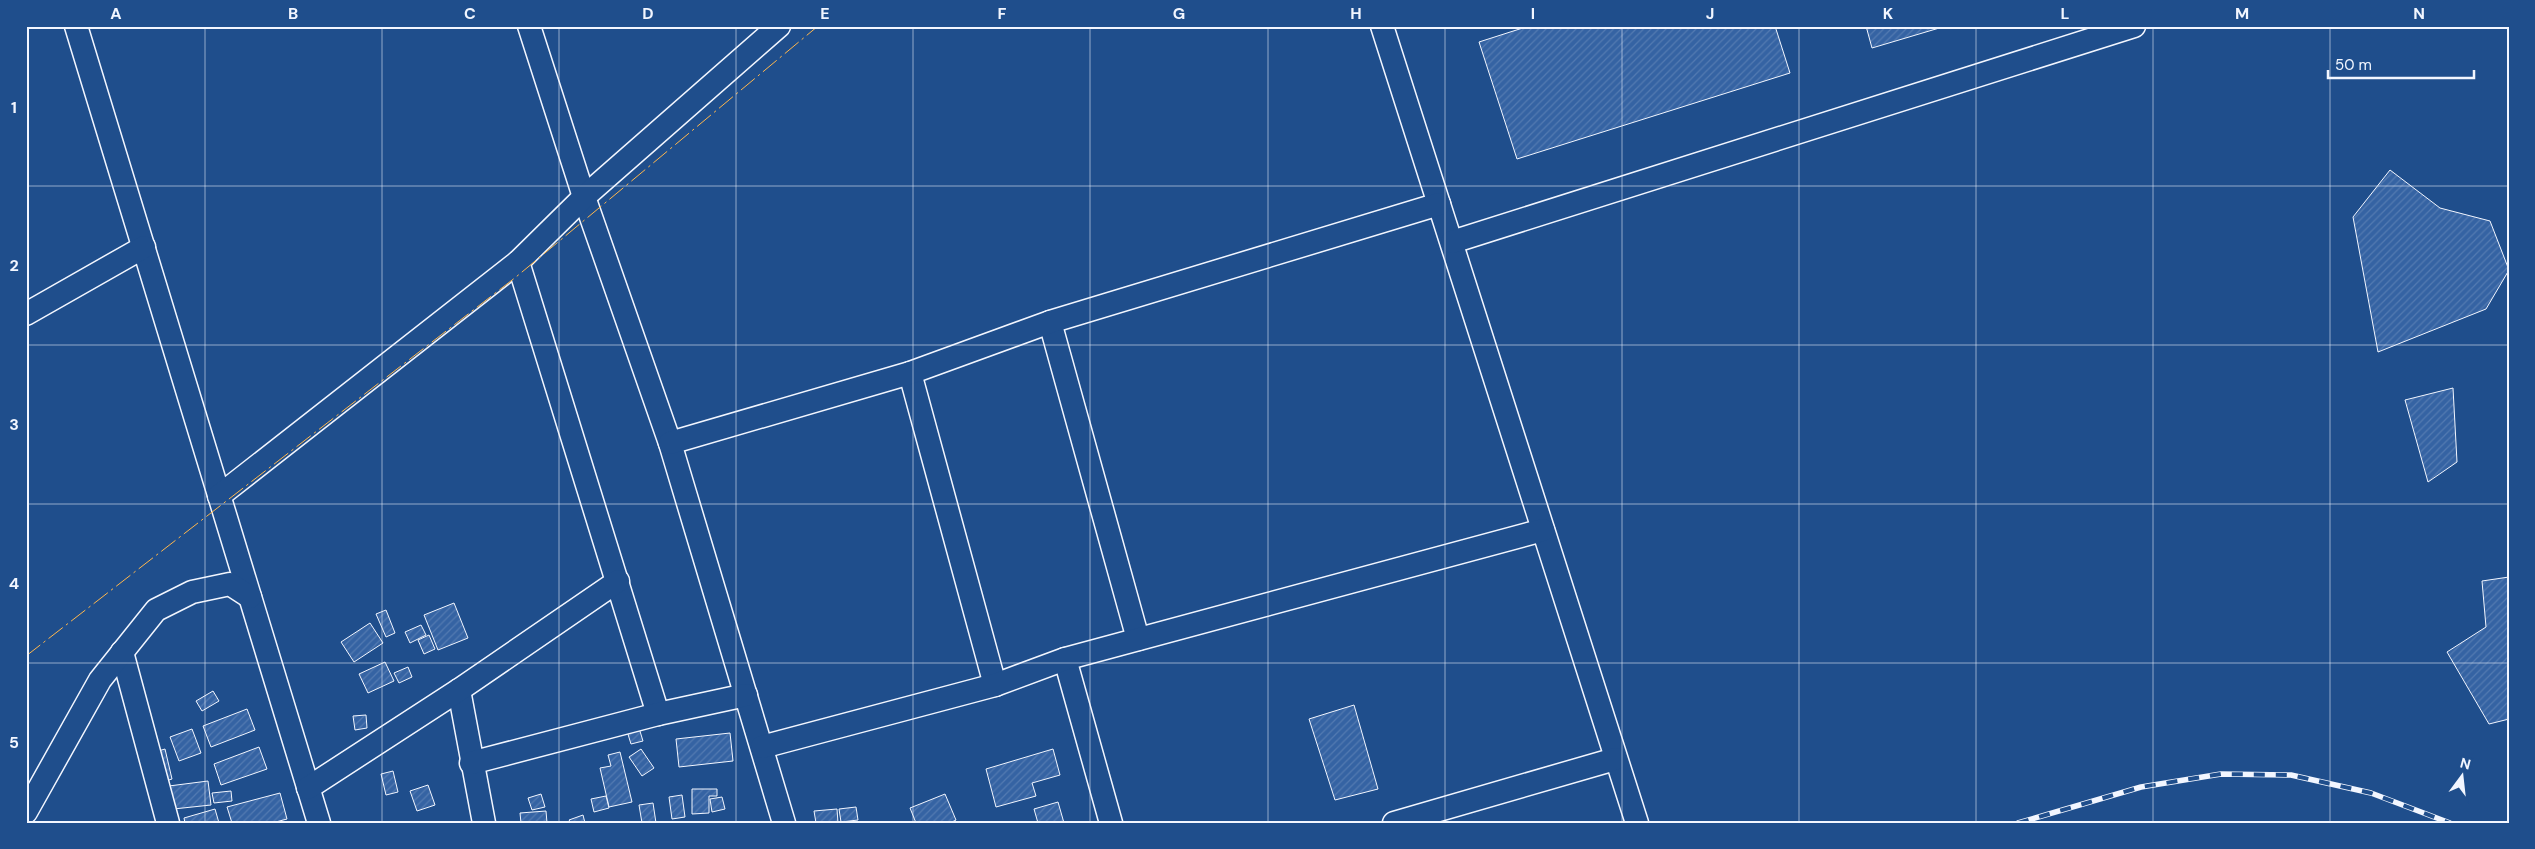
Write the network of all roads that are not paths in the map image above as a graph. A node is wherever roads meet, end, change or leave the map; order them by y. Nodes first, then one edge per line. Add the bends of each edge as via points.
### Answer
1 (76, 26) edge
2 (529, 26) edge
3 (779, 26) edge
4 (1382, 26) edge
5 (2134, 26) edge
6 (584, 197) junction
7 (1439, 204) junction
8 (1452, 242) junction
9 (144, 247) junction
10 (518, 262) junction
11 (26, 314) edge
12 (1050, 322) junction
13 (910, 373) junction
14 (670, 443) junction
15 (219, 496) junction
16 (1543, 530) junction
17 (618, 582) junction
18 (250, 597) junction
19 (1138, 639) junction
20 (122, 652) junction
21 (1065, 659) junction
22 (995, 684) junction
23 (459, 690) junction
24 (746, 695) junction
25 (658, 714) junction
26 (762, 747) junction
27 (1615, 759) junction
28 (471, 763) junction
29 (308, 788) junction
30 (26, 812) edge
31 (1462, 814) edge
32 (168, 823) edge
33 (319, 823) edge
34 (484, 823) edge
35 (784, 823) edge
36 (1111, 823) edge
37 (1394, 823) edge
38 (1637, 823) edge

1 - 9 street
2 - 6 street
3 - 6 street
4 - 7 street
5 - 8 street
6 - 10 street
6 - 14 street
7 - 8 street
7 - 12 street
8 - 16 street
9 - 11 street
9 - 15 street
10 - 15 street
10 - 17 street
12 - 13 street
12 - 19 street
13 - 14 street
13 - 22 street
14 - 24 street
15 - 18 street
16 - 19 street
16 - 27 street
17 - 23 street
17 - 25 street
18 - 20 street via 230,584 192,592 156,610
18 - 29 street
19 - 21 street
20 - 30 street via 100,680
20 - 32 street
21 - 22 street
21 - 36 street
22 - 26 street
23 - 28 street
23 - 29 street
24 - 25 street
24 - 26 street
25 - 28 street
26 - 35 street
27 - 31 street
27 - 38 street
28 - 34 street
29 - 33 street
31 - 37 street

